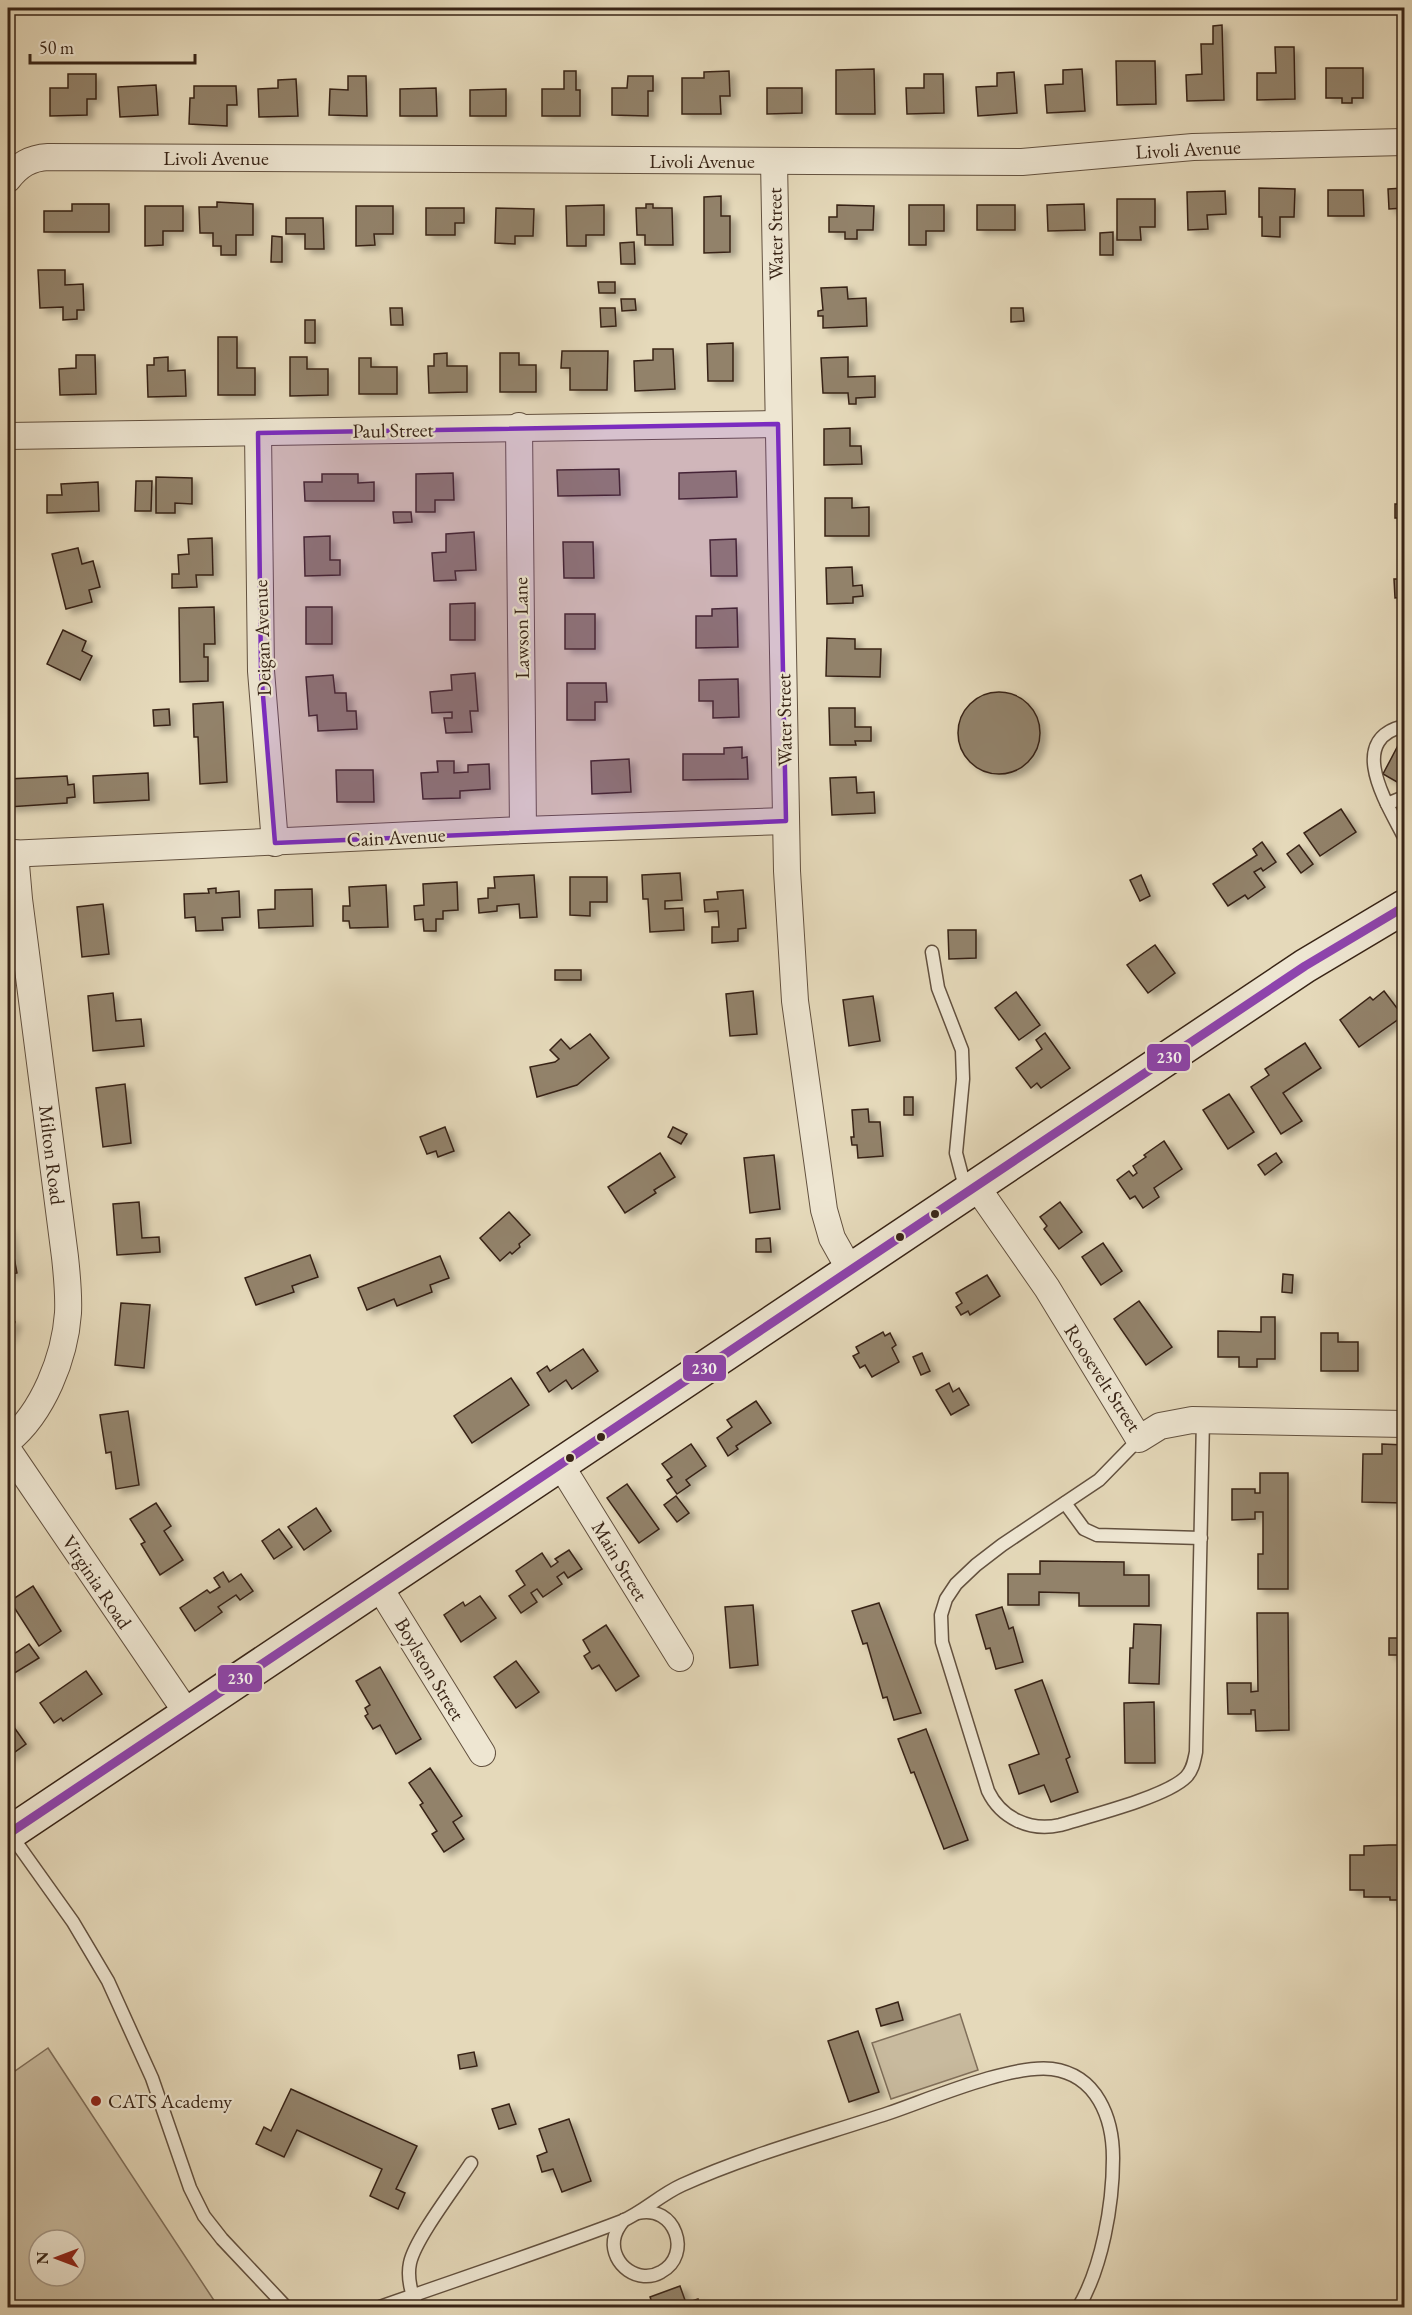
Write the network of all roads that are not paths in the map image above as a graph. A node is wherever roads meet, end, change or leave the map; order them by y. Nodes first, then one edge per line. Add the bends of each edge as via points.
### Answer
1 (1404, 142) edge
2 (774, 161) junction
3 (8, 179) edge
4 (778, 424) junction
5 (519, 426) junction
6 (258, 433) junction
7 (8, 436) edge
8 (1404, 726) edge
9 (1404, 797) edge
10 (1387, 804) junction
11 (786, 821) junction
12 (523, 830) junction
13 (1404, 837) edge
14 (275, 843) junction
15 (11, 854) edge
16 (1404, 907) edge
17 (932, 952) dead end
18 (971, 1190) junction
19 (850, 1270) junction
20 (1203, 1419) junction
21 (1404, 1424) edge
22 (1139, 1438) junction
23 (8, 1441) edge
24 (8, 1450) edge
25 (560, 1464) junction
26 (1065, 1503) junction
27 (1201, 1539) junction
28 (378, 1585) junction
29 (680, 1658) dead end
30 (187, 1713) junction
31 (482, 1752) dead end
32 (8, 1833) edge
33 (471, 2163) dead end
34 (638, 2213) junction
35 (624, 2220) junction
36 (413, 2295) junction
37 (287, 2307) edge
38 (377, 2307) edge
39 (419, 2307) edge
40 (1078, 2307) edge

1 - 2 street, Livoli Avenue via 1193,147 1023,162
2 - 3 street, Livoli Avenue via 48,157 26,161
2 - 4 street, Water Street
4 - 5 street, Paul Street
4 - 11 street, Water Street
5 - 6 street, Paul Street
5 - 12 street, Lawson Lane
6 - 7 street, Paul Street
6 - 14 street, Deigan Avenue via 261,671
8 - 10 lane via 1382,737 1375,749 1373,769
9 - 10 lane
10 - 13 lane
11 - 12 street, Cain Avenue
11 - 19 street, Water Street via 793,977 824,1210 831,1238
12 - 14 street, Cain Avenue
14 - 15 street, Cain Avenue
15 - 23 street, Milton Road via 20,899 68,1296 65,1333 48,1384 23,1426
16 - 18 main road via 1305,966
17 - 18 lane via 938,988 962,1050 956,1153
18 - 19 main road
18 - 22 street, Roosevelt Street via 1047,1288
19 - 25 main road
20 - 21 street, Roosevelt Street
20 - 22 street, Roosevelt Street via 1170,1423
20 - 27 lane
22 - 26 lane via 1099,1480
24 - 30 street, Virginia Road
25 - 28 main road
25 - 29 street, Main Street
26 - 27 lane via 1084,1529 1097,1535
26 - 27 lane via 976,1564 950,1591 941,1615 942,1642 988,1791 1002,1812 1030,1825 1060,1825 1157,1794 1178,1783 1192,1769 1196,1752
28 - 30 main road
28 - 31 street, Boylston Street
30 - 32 main road
32 - 37 lane via 73,1922 108,1981 152,2078 190,2188 204,2216
33 - 36 lane via 412,2254 409,2270
34 - 35 lane
34 - 35 lane via 662,2216 676,2231 678,2251 668,2268 658,2274 636,2275 618,2261 614,2240
34 - 40 lane via 679,2186 823,2133 1004,2075 1037,2069 1064,2072 1083,2081 1099,2098 1113,2151 1102,2248
35 - 36 lane
36 - 38 lane
36 - 39 lane

